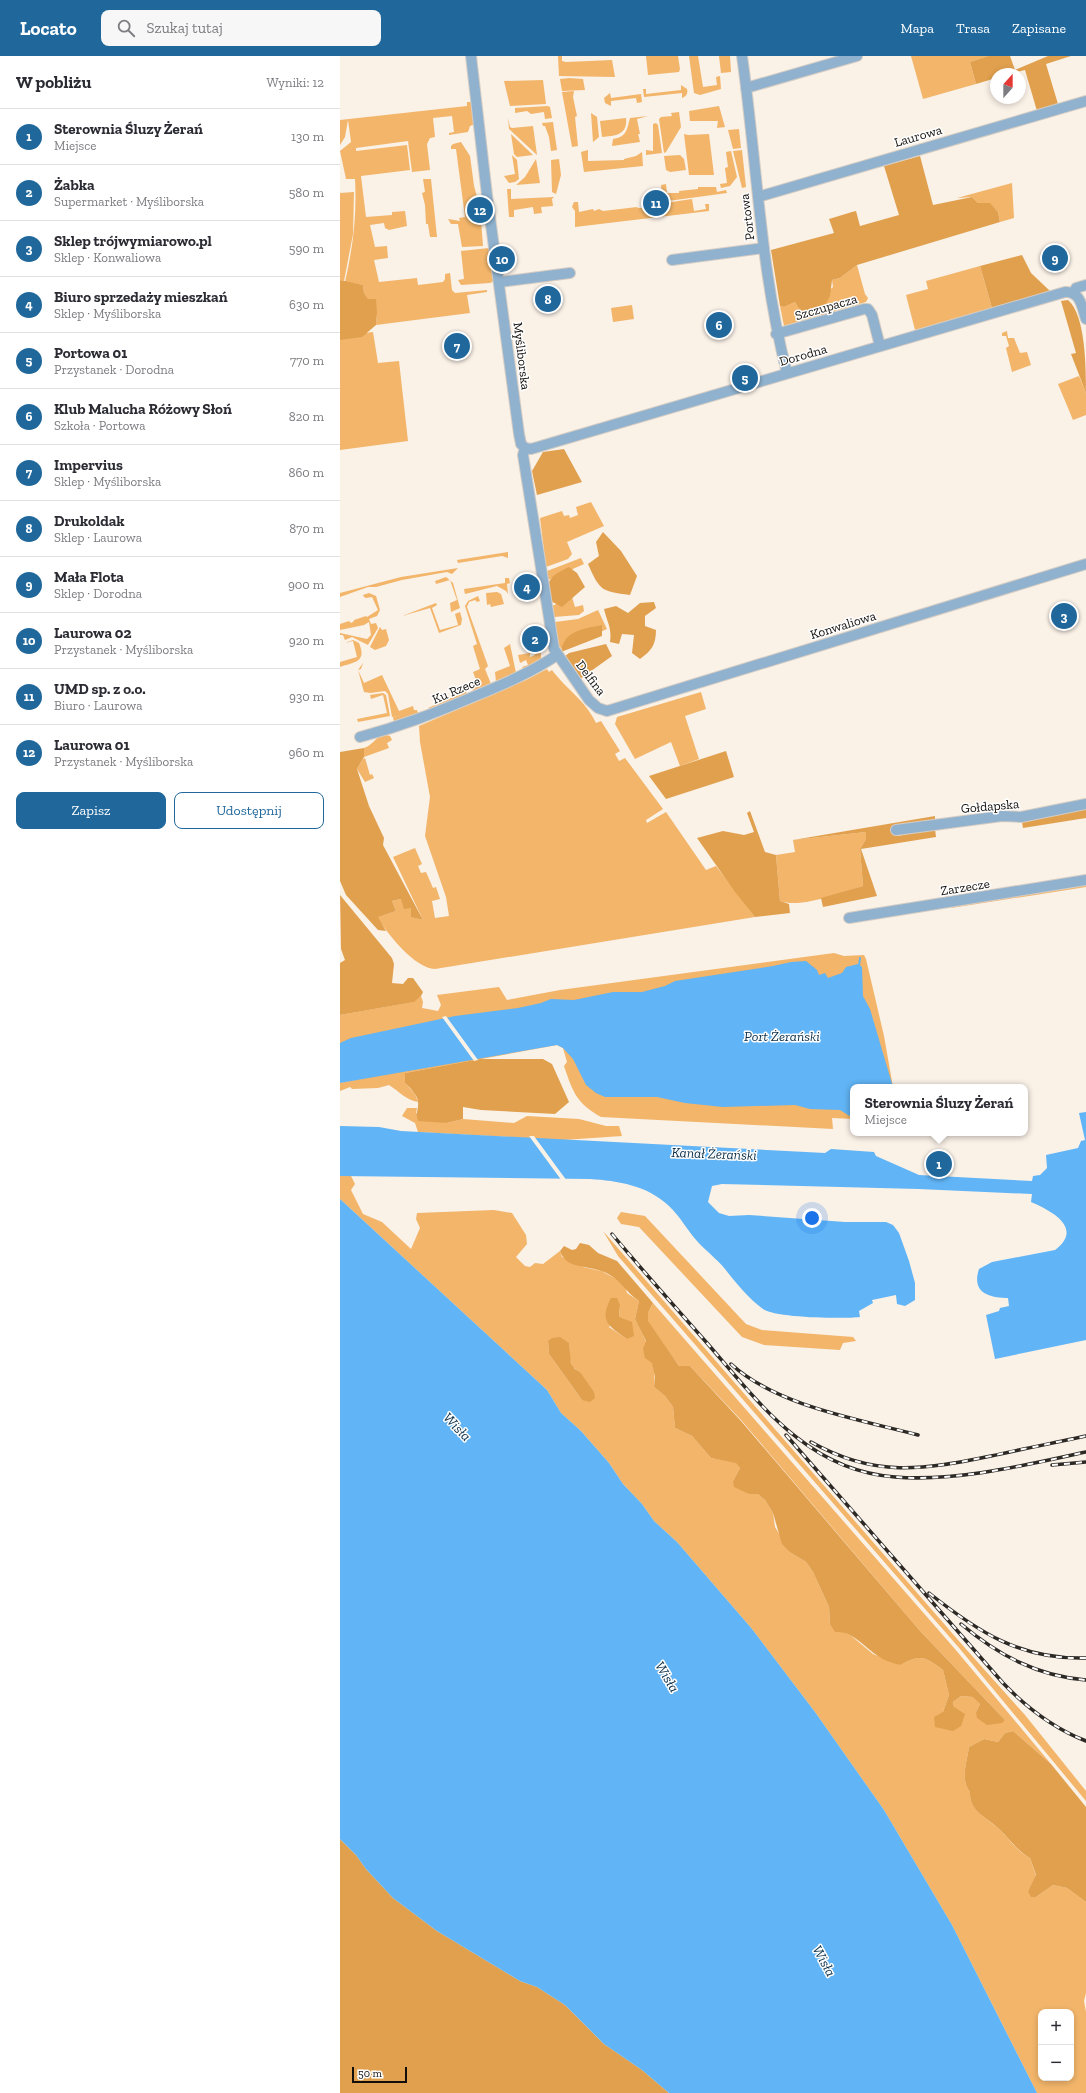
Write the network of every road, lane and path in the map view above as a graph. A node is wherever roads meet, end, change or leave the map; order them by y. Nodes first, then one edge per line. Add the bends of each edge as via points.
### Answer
1 (471, 56) edge
2 (742, 56) edge
3 (857, 56) edge
4 (746, 88) junction
5 (1086, 101) edge
6 (758, 197) junction
7 (764, 248) junction
8 (672, 260) dead end
9 (570, 273) dead end
10 (500, 282) junction
11 (1086, 286) edge
12 (1074, 293) junction
13 (1086, 319) edge
14 (776, 334) junction
15 (880, 346) junction
16 (787, 374) junction
17 (525, 448) junction
18 (1086, 564) edge
19 (558, 655) junction
20 (607, 711) joint
21 (360, 736) dead end
22 (1086, 804) edge
23 (896, 830) dead end
24 (1086, 880) edge
25 (849, 918) dead end

1 - 10 street, Myśliborska
2 - 4 street, Portowa
3 - 4 street
4 - 6 street, Portowa
5 - 6 street, Laurowa
6 - 7 street, Portowa
7 - 8 street
7 - 14 street, Portowa
9 - 10 street
10 - 17 street, Myśliborska via 520,442
11 - 12 street, Dorodna via 1076,288
12 - 13 street via 1079,299
12 - 15 street, Dorodna via 1065,292
14 - 15 street, Szczupacza via 868,309
14 - 16 street, Portowa
15 - 16 street, Dorodna
16 - 17 street, Dorodna via 531,449
17 - 19 street, Myśliborska via 522,455 547,614 552,645
18 - 20 street, Konwaliowa
19 - 20 street, Delfina via 588,700
19 - 21 street, Ku Rzece via 523,676 425,717 398,727
22 - 23 street, Gołdapska via 1021,817 1002,816
24 - 25 street, Zarzecze

